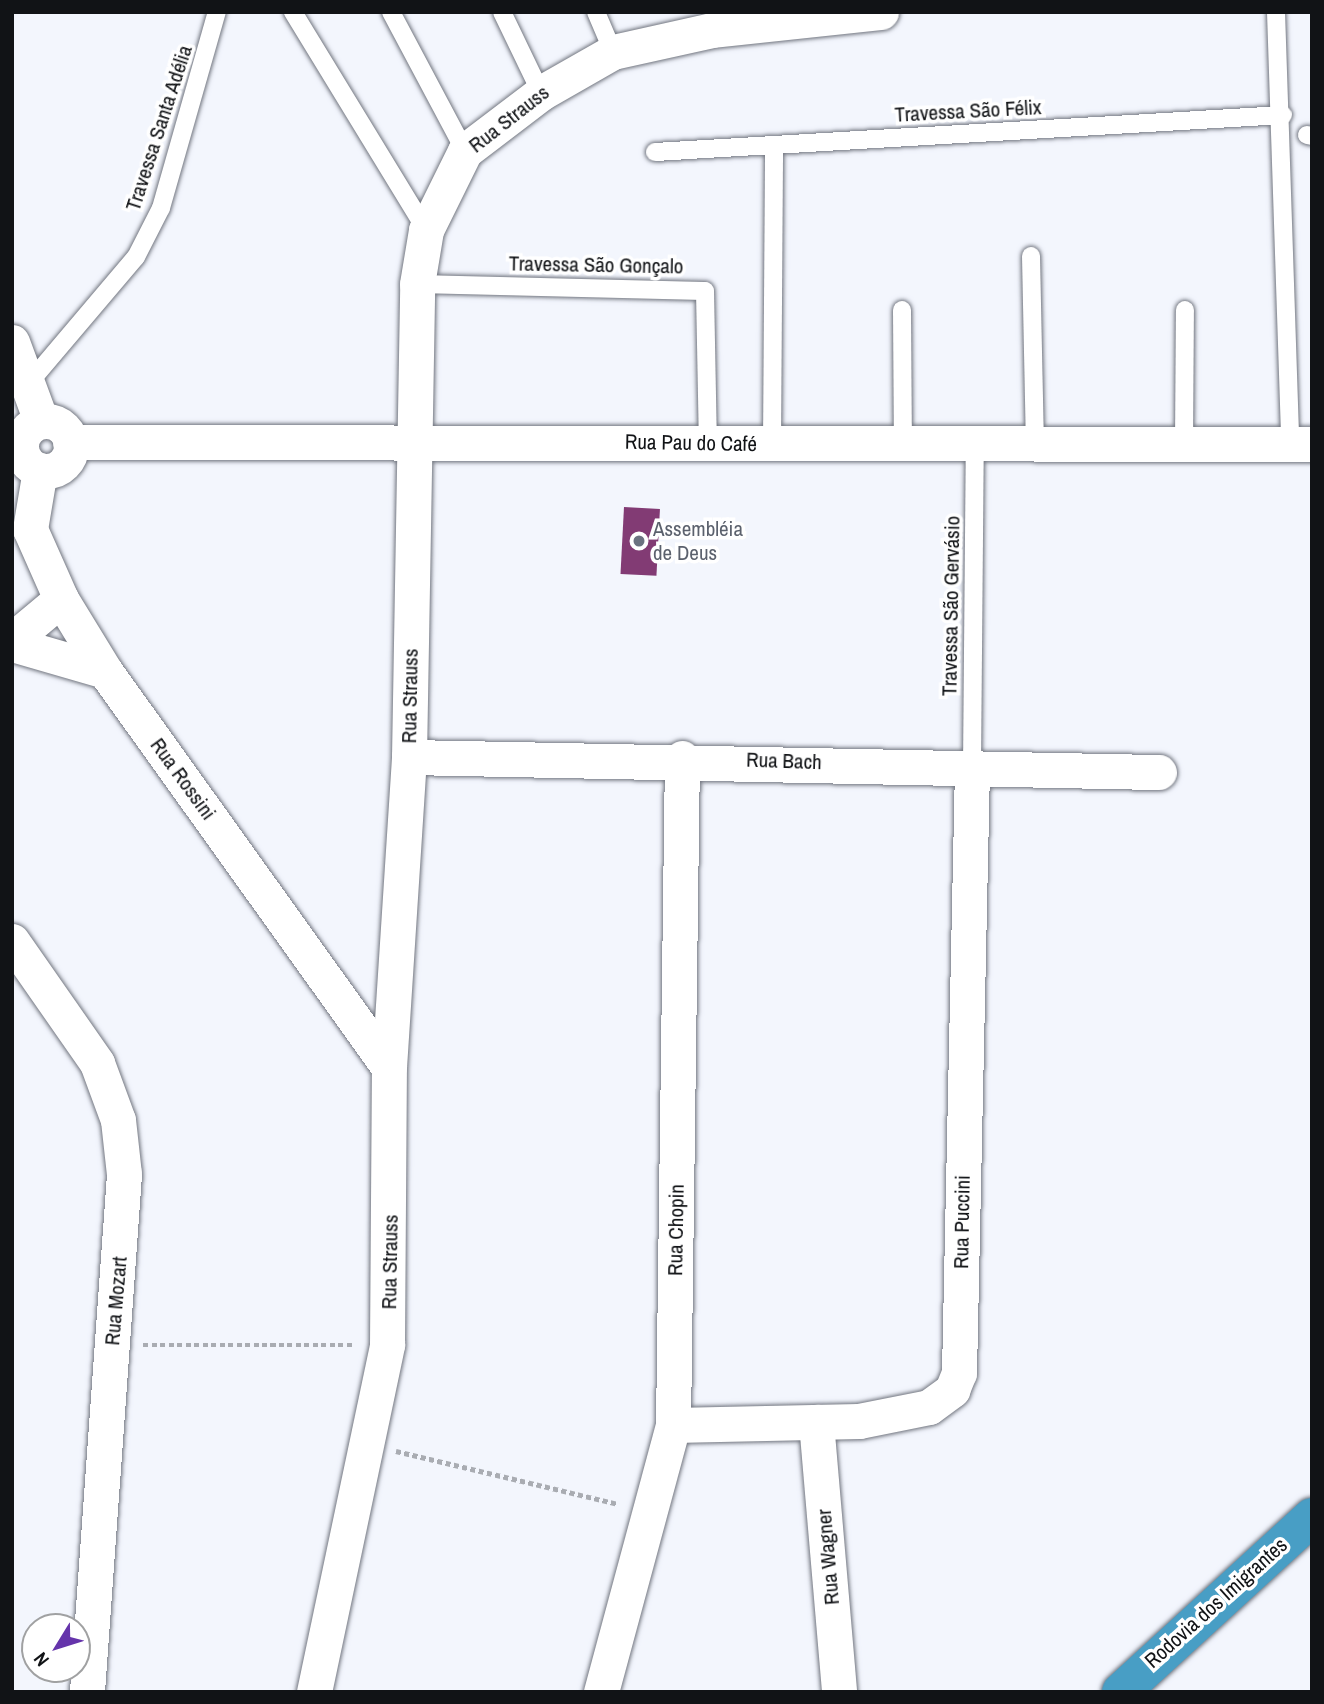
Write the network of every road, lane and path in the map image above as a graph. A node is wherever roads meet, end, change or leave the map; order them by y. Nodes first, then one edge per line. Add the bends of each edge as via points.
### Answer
1 (217, 12) edge
2 (293, 12) edge
3 (391, 12) edge
4 (502, 12) edge
5 (596, 12) edge
6 (881, 12) edge
7 (1276, 12) edge
8 (811, 16) edge
9 (710, 21) edge
10 (613, 52) junction
11 (541, 93) junction
12 (1283, 116) junction
13 (774, 145) junction
14 (466, 151) junction
15 (655, 152) dead end
16 (426, 230) junction
17 (1031, 256) dead end
18 (417, 284) junction
19 (902, 310) dead end
20 (1185, 310) dead end
21 (12, 342) edge
22 (29, 383) junction
23 (415, 438) junction
24 (708, 443) junction
25 (1184, 443) junction
26 (772, 444) junction
27 (1301, 444) edge
28 (28, 445) edge
29 (903, 445) junction
30 (1035, 445) junction
31 (975, 446) junction
32 (61, 599) junction
33 (12, 642) edge
34 (105, 671) junction
35 (409, 757) junction
36 (682, 758) junction
37 (972, 766) junction
38 (1159, 772) dead end
39 (12, 941) edge
40 (389, 1066) junction
41 (111, 1345) junction
42 (387, 1345) junction
43 (816, 1422) junction
44 (673, 1425) junction
45 (371, 1445) junction
46 (647, 1511) junction
47 (1312, 1517) edge
48 (87, 1692) edge
49 (314, 1692) edge
50 (601, 1692) edge
51 (839, 1692) edge
52 (1121, 1692) edge

1 - 22 lane, Travessa Santa Adélia via 161,208 136,257
2 - 16 lane
3 - 14 lane
4 - 11 lane
5 - 10 lane
6 - 8 street, Rua Strauss
7 - 12 lane
8 - 9 street, Rua Strauss
9 - 10 street, Rua Strauss
10 - 11 street, Rua Strauss
11 - 14 street, Rua Strauss
12 - 13 lane, Travessa São Félix
12 - 27 lane
13 - 15 lane, Travessa São Félix
13 - 26 lane
14 - 16 street, Rua Strauss
16 - 18 street, Rua Strauss
17 - 30 lane
18 - 23 street, Rua Strauss
18 - 24 lane, Travessa São Gonçalo via 705,291
19 - 29 lane
20 - 25 lane
21 - 22 street
22 - 28 street
23 - 24 street, Rua Pau do Café
23 - 28 street, Rua Pau do Café via 71,442 63,464
23 - 35 street, Rua Strauss
24 - 26 street, Rua Pau do Café
25 - 27 street, Rua Pau do Café
25 - 30 street, Rua Pau do Café
26 - 29 street, Rua Pau do Café
28 - 32 street, Rua Rossini via 30,529
29 - 31 street, Rua Pau do Café
30 - 31 street, Rua Pau do Café
31 - 37 lane, Travessa São Gervásio
32 - 33 street
32 - 34 street, Rua Rossini
33 - 34 street
34 - 40 street, Rua Rossini
35 - 36 street, Rua Bach
35 - 40 street, Rua Strauss
36 - 37 street, Rua Bach
36 - 44 street, Rua Chopin
37 - 38 street, Rua Bach
37 - 43 street, Rua Puccini via 959,1373 952,1390 929,1407
39 - 41 street, Rua Mozart via 97,1063 118,1120 124,1174
40 - 42 street, Rua Strauss
41 - 42 path
41 - 48 street, Rua Mozart
42 - 45 street, Rua Strauss
43 - 44 street, Rua Puccini
43 - 51 street, Rua Wagner
44 - 46 street, Rua Chopin
45 - 46 path
45 - 49 street, Rua Strauss
46 - 50 street, Rua Chopin
47 - 52 highway, Rodovia dos Imigrantes

